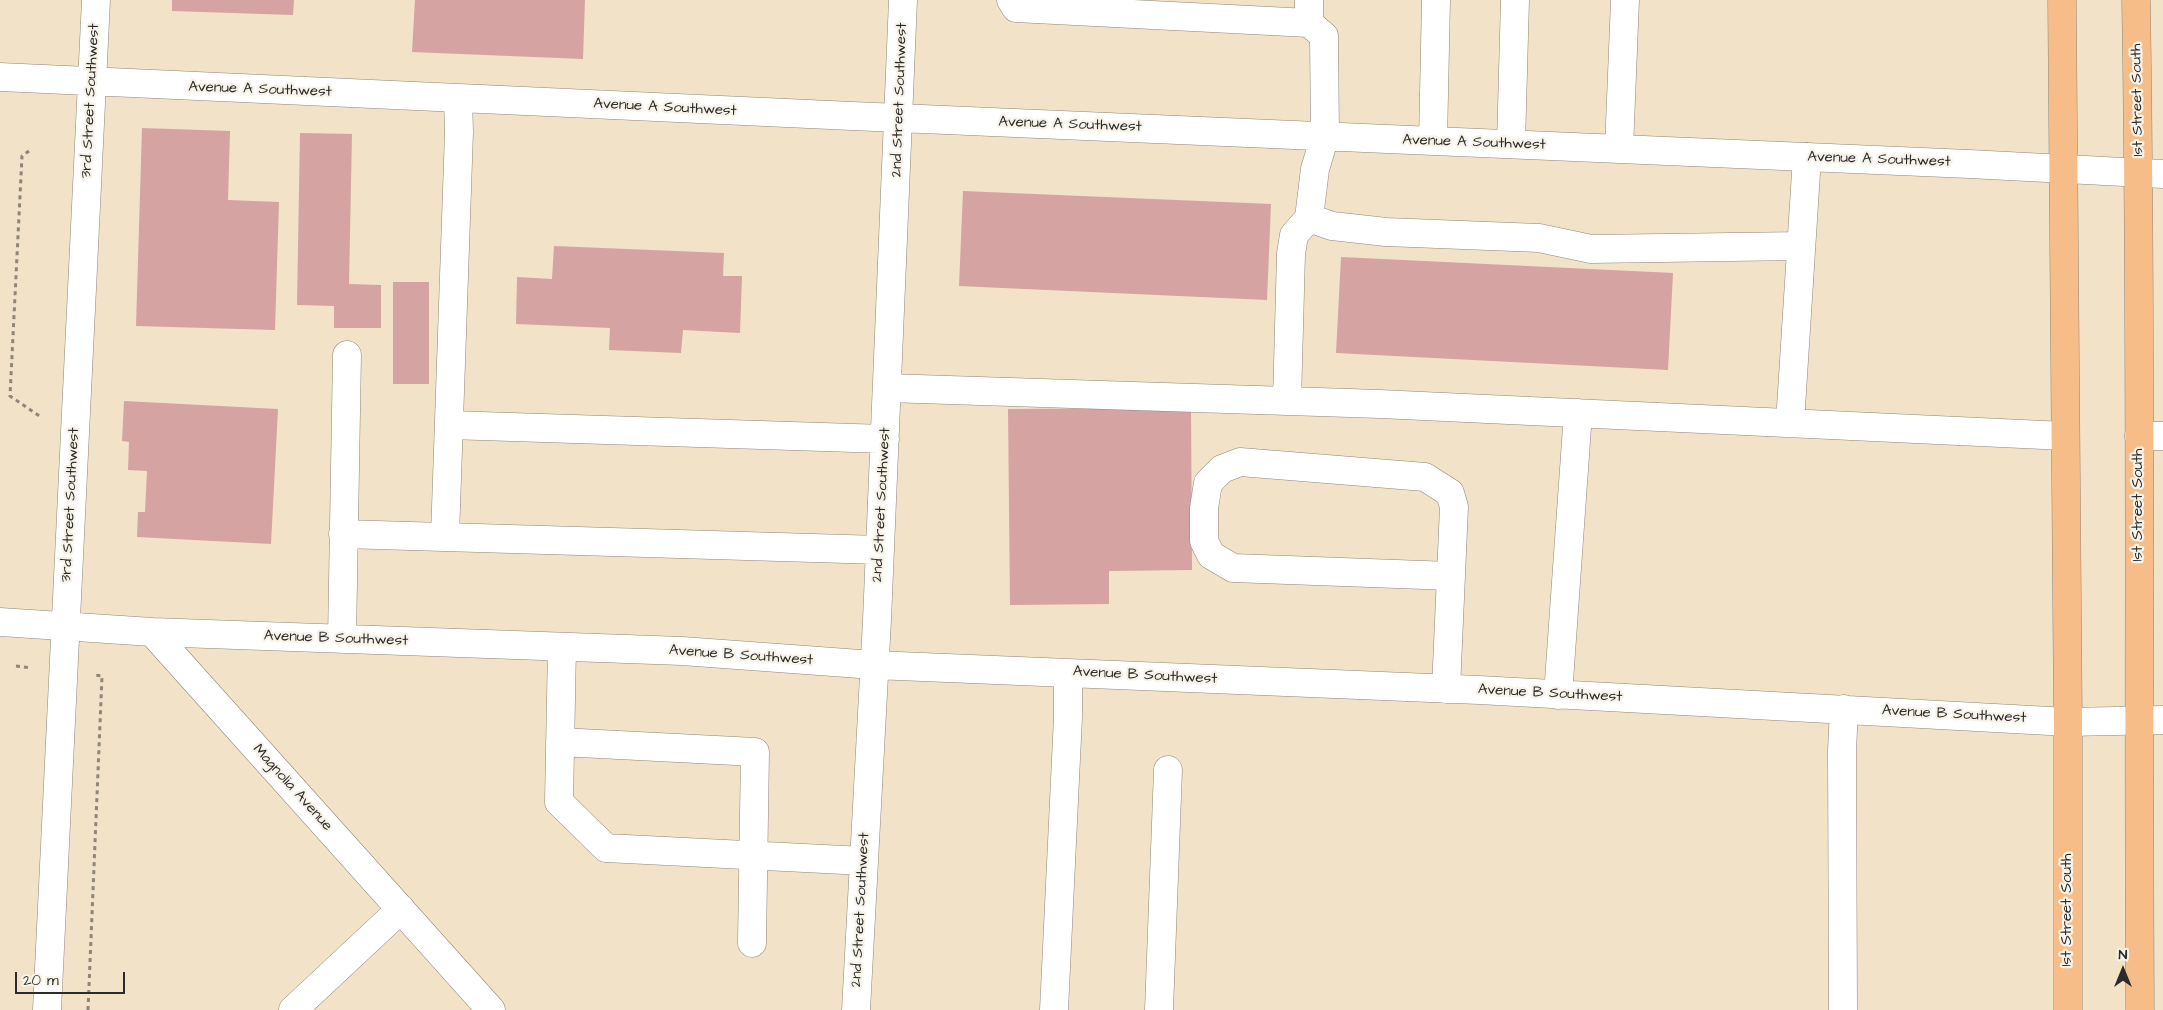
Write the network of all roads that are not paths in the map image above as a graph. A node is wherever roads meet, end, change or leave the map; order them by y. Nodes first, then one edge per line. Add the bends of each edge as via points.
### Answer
1 (96, 0) edge
2 (903, 0) edge
3 (1011, 0) edge
4 (1436, 0) edge
5 (1515, 0) edge
6 (1625, 0) edge
7 (2062, 0) edge
8 (2136, 0) edge
9 (1116, 7) edge
10 (1232, 10) edge
11 (1309, 12) edge
12 (0, 78) edge
13 (92, 83) junction
14 (458, 99) junction
15 (900, 118) junction
16 (1325, 136) junction
17 (1433, 141) junction
18 (1511, 144) junction
19 (1618, 149) junction
20 (1807, 157) junction
21 (2064, 170) junction
22 (2151, 174) edge
23 (1309, 218) junction
24 (1801, 246) junction
25 (347, 355) dead end
26 (887, 388) junction
27 (1287, 401) junction
28 (1578, 413) junction
29 (1790, 423) junction
30 (449, 424) junction
31 (2065, 436) junction
32 (2151, 436) edge
33 (885, 439) junction
34 (343, 534) junction
35 (445, 536) junction
36 (880, 550) junction
37 (1451, 576) junction
38 (0, 622) edge
39 (64, 625) junction
40 (152, 632) junction
41 (342, 639) junction
42 (562, 647) junction
43 (874, 665) junction
44 (1068, 673) junction
45 (1446, 689) junction
46 (1558, 695) junction
47 (1844, 709) junction
48 (2151, 720) edge
49 (2068, 722) junction
50 (560, 742) junction
51 (1168, 770) dead end
52 (753, 856) junction
53 (864, 861) junction
54 (401, 909) junction
55 (752, 943) dead end
56 (46, 1010) edge
57 (293, 1010) edge
58 (491, 1010) edge
59 (856, 1010) edge
60 (1054, 1010) edge
61 (1159, 1010) edge
62 (1843, 1010) edge
63 (2068, 1010) edge
64 (2140, 1010) edge

1 - 13 street, 3rd Street Southwest
2 - 15 street, 2nd Street Southwest
3 - 9 street via 1016,8
4 - 17 street
5 - 18 street
6 - 19 street
7 - 21 main road, 1st Street South
8 - 22 main road, 1st Street South
9 - 10 street
10 - 11 street
11 - 16 street via 1324,36
12 - 13 street, Avenue A Southwest
13 - 14 street, Avenue A Southwest
13 - 39 street, 3rd Street Southwest
14 - 15 street, Avenue A Southwest
14 - 30 street
15 - 16 street, Avenue A Southwest
15 - 26 street, 2nd Street Southwest
16 - 17 street, Avenue A Southwest
16 - 23 street via 1315,168
17 - 18 street, Avenue A Southwest
18 - 19 street, Avenue A Southwest
19 - 20 street, Avenue A Southwest
20 - 21 street, Avenue A Southwest
20 - 24 street
21 - 22 street, Avenue A Southwest
21 - 31 main road, 1st Street South
22 - 32 main road, 1st Street South
23 - 24 street via 1332,226 1386,232 1539,238 1591,249
23 - 27 street via 1294,235 1291,254
24 - 29 street
25 - 34 street
26 - 27 street
26 - 33 street, 2nd Street Southwest
27 - 28 street
28 - 29 street
28 - 46 street
29 - 31 street
30 - 33 street
30 - 35 street
31 - 49 main road, 1st Street South
32 - 48 main road, 1st Street South
33 - 36 street, 2nd Street Southwest
34 - 35 street
34 - 41 street
35 - 36 street
36 - 43 street, 2nd Street Southwest
37 - 37 street via 1454,507 1450,493 1425,477 1240,462 1222,469 1208,483 1204,541 1211,555 1233,568
37 - 45 street
38 - 39 street
39 - 40 street
39 - 56 street, 3rd Street Southwest
40 - 41 street, Avenue B Southwest
40 - 54 street, Magnolia Avenue
41 - 42 street, Avenue B Southwest
42 - 43 street, Avenue B Southwest via 682,651
42 - 50 street
43 - 44 street, Avenue B Southwest
43 - 53 street, 2nd Street Southwest
44 - 45 street, Avenue B Southwest
44 - 60 street
45 - 46 street, Avenue B Southwest
46 - 47 street, Avenue B Southwest
47 - 49 street, Avenue B Southwest
47 - 62 street
48 - 49 street, Avenue B Southwest
48 - 64 main road, 1st Street South
49 - 63 main road, 1st Street South
50 - 52 street via 559,802 606,848
50 - 52 street via 755,752
51 - 61 street
52 - 53 street
52 - 55 street
53 - 59 street, 2nd Street Southwest
54 - 57 street
54 - 58 street, Magnolia Avenue

